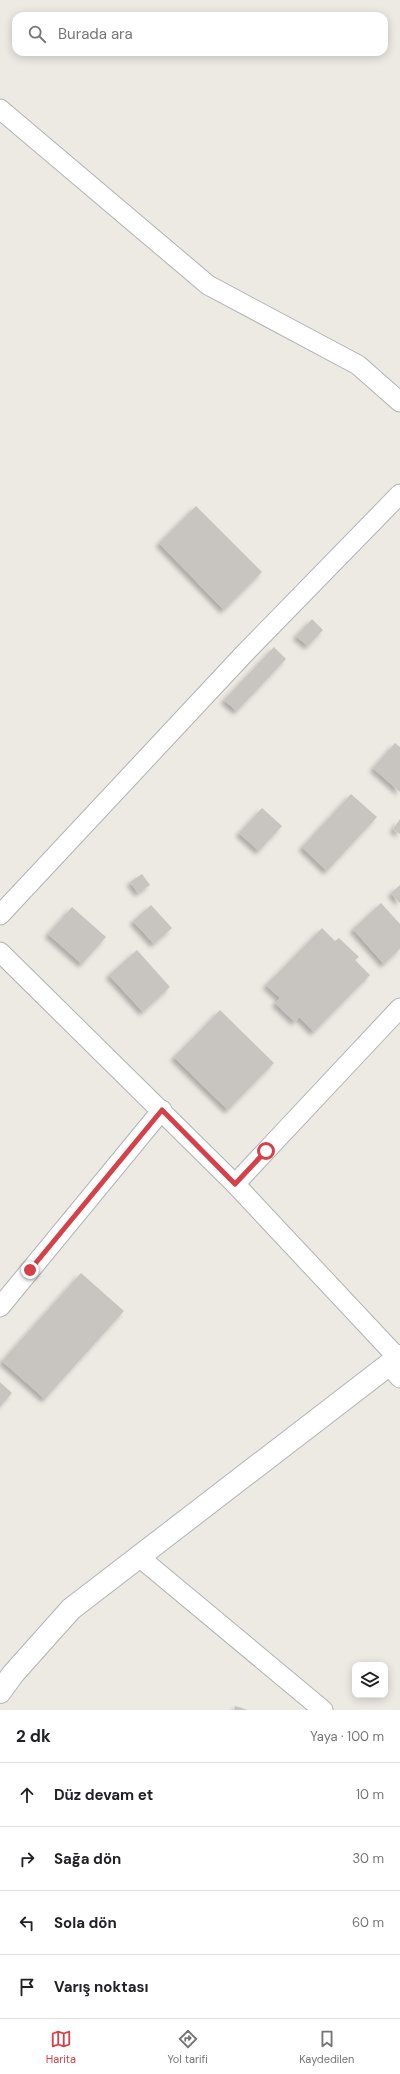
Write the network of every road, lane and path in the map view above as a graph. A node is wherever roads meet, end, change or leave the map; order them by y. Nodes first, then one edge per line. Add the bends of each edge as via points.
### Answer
1 (0, 109) edge
2 (400, 402) edge
3 (400, 494) edge
4 (0, 915) edge
5 (0, 952) edge
6 (400, 1008) edge
7 (162, 1110) junction
8 (235, 1184) junction
9 (0, 1307) edge
10 (397, 1364) edge
11 (138, 1556) junction
12 (0, 1692) edge
13 (323, 1710) edge

1 - 2 street via 208,285 358,365
3 - 4 street via 243,655
5 - 7 street
6 - 8 street
7 - 8 street
7 - 9 street
8 - 10 street
10 - 11 street
11 - 12 street via 71,1609
11 - 13 street

